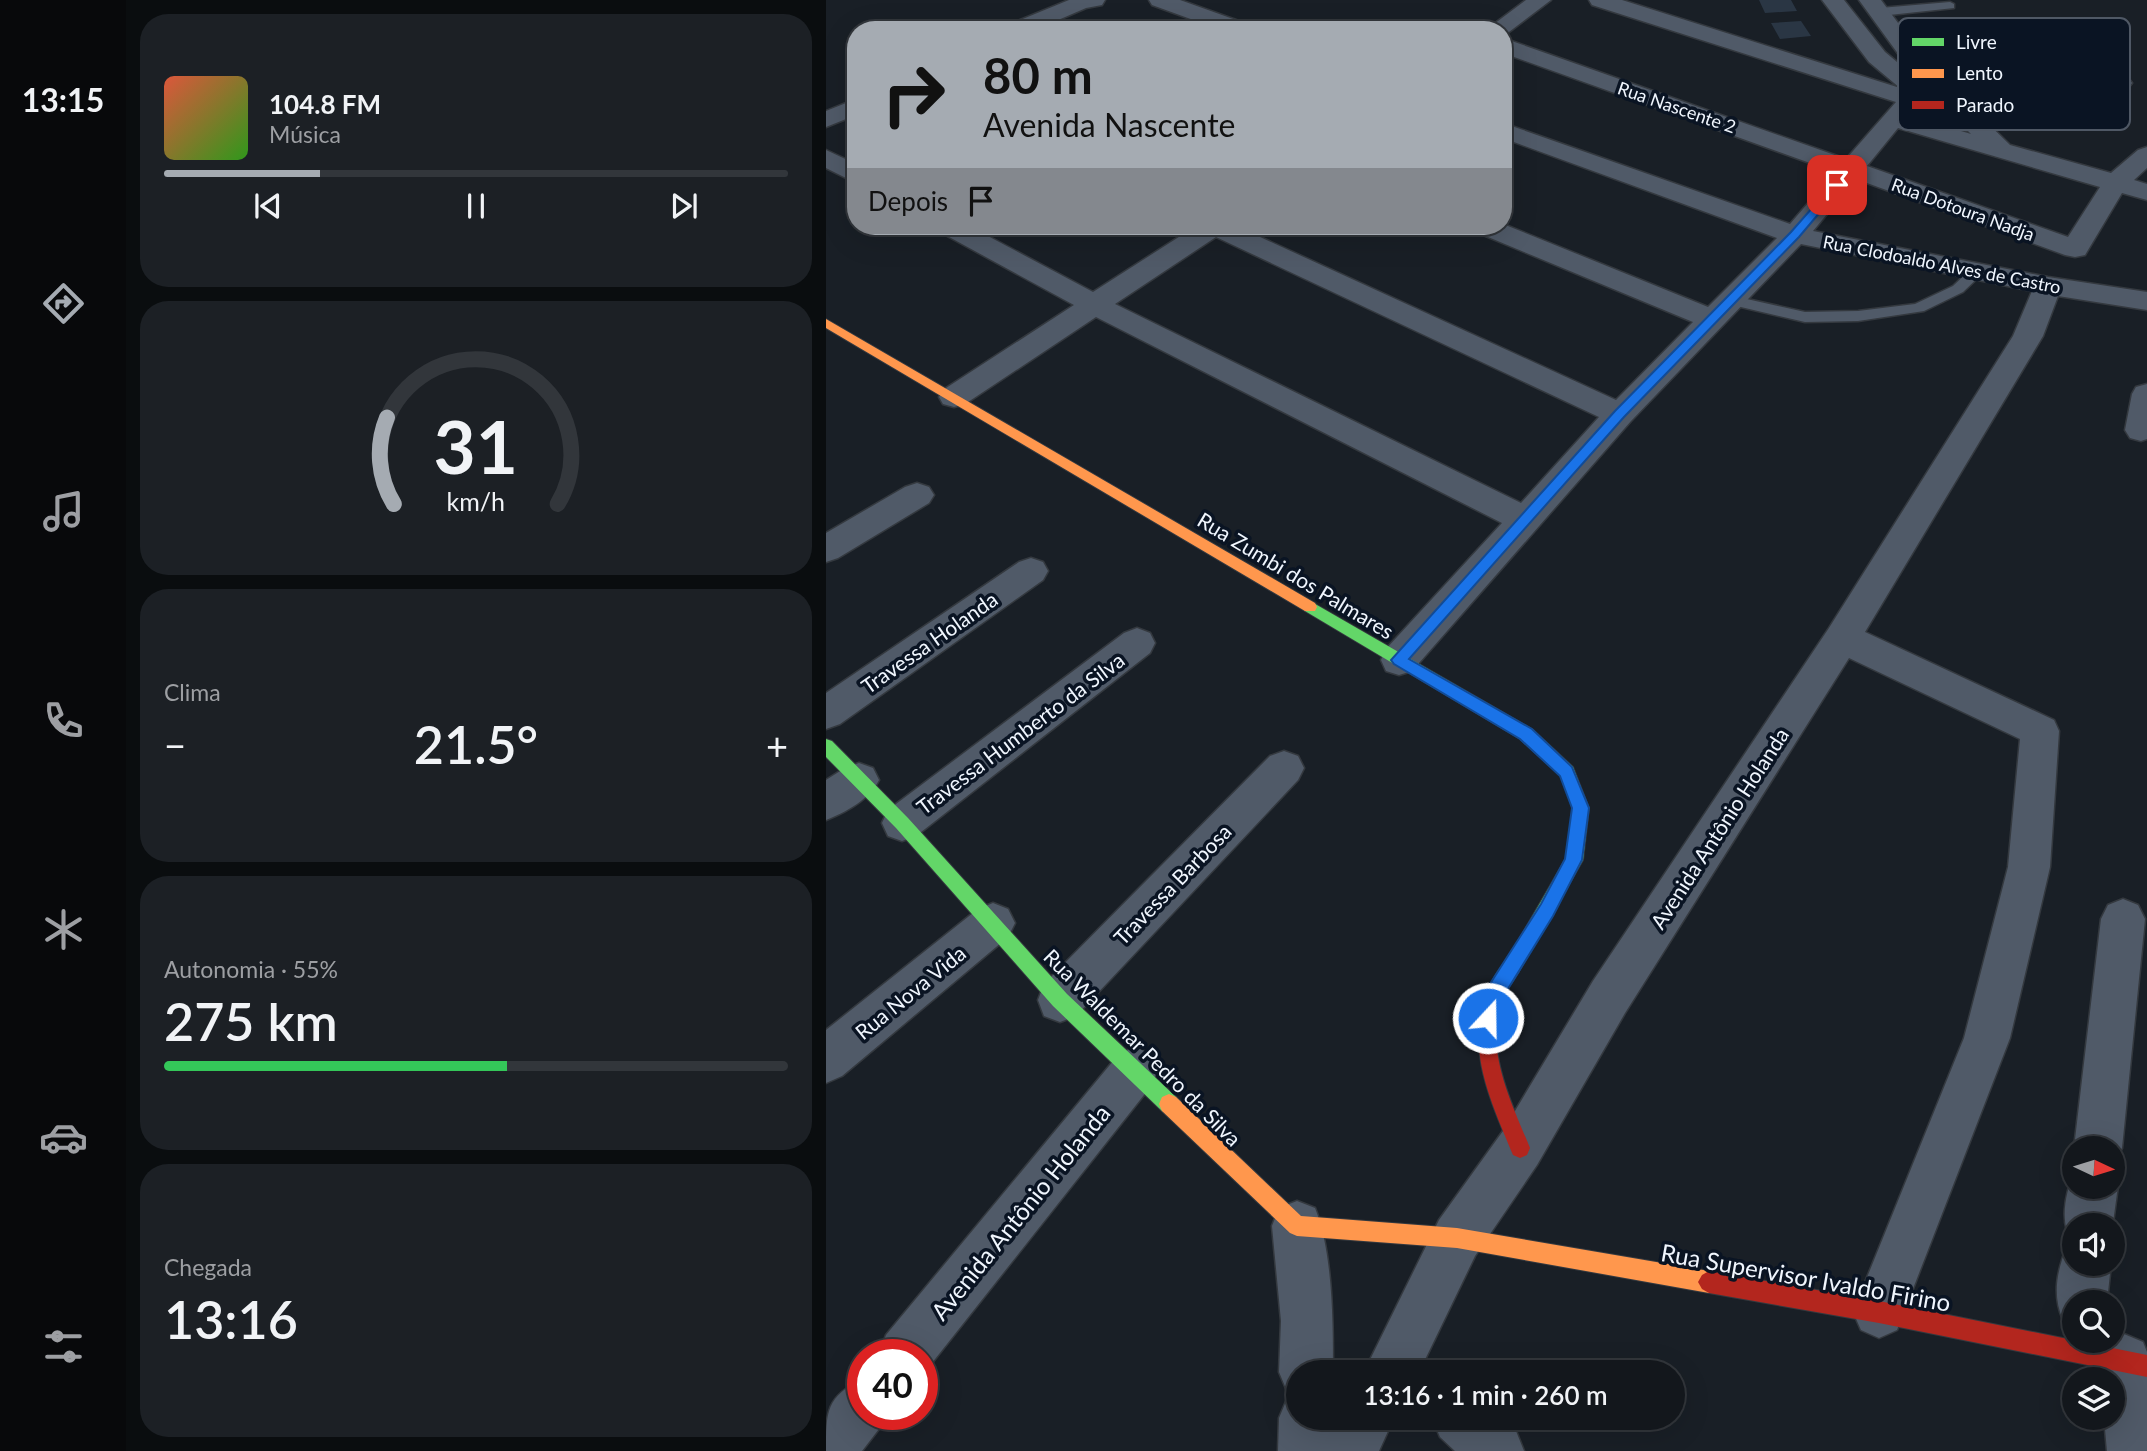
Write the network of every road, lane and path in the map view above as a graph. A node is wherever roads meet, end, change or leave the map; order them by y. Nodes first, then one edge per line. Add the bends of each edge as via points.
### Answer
1 (1094, 0) edge
2 (1160, 0) edge
3 (1540, 0) edge
4 (1600, 0) edge
5 (1833, 0) edge
6 (1875, 6) edge
7 (1950, 6) dead end
8 (1037, 21) edge
9 (1217, 21) edge
10 (1510, 21) edge
11 (1512, 48) edge
12 (1898, 50) edge
13 (1898, 74) edge
14 (1898, 84) edge
15 (847, 110) edge
16 (1898, 114) edge
17 (826, 120) edge
18 (1973, 130) edge
19 (1973, 130) edge
20 (1512, 133) edge
21 (2003, 152) junction
22 (2147, 155) edge
23 (826, 158) edge
24 (1852, 168) junction
25 (847, 170) edge
26 (2115, 184) junction
27 (2147, 192) edge
28 (966, 235) edge
29 (1200, 235) edge
30 (1233, 235) edge
31 (1510, 235) edge
32 (1795, 235) junction
33 (1977, 271) junction
34 (2048, 286) junction
35 (2147, 301) edge
36 (1095, 305) junction
37 (1720, 310) junction
38 (826, 323) edge
39 (2147, 394) edge
40 (954, 397) junction
41 (1620, 414) junction
42 (2141, 430) dead end
43 (917, 495) dead end
44 (1524, 519) junction
45 (826, 549) edge
46 (1031, 572) dead end
47 (1842, 638) junction
48 (1137, 643) dead end
49 (1399, 660) junction
50 (826, 713) edge
51 (826, 746) edge
52 (1284, 768) dead end
53 (859, 780) junction
54 (826, 802) edge
55 (902, 823) junction
56 (2123, 919) dead end
57 (993, 923) junction
58 (1060, 1000) junction
59 (826, 1060) edge
60 (1135, 1070) junction
61 (2099, 1136) edge
62 (1520, 1148) junction
63 (1297, 1226) junction
64 (1457, 1238) junction
65 (1880, 1312) junction
66 (917, 1339) edge
67 (2106, 1355) edge
68 (1306, 1360) edge
69 (1403, 1360) edge
70 (847, 1426) edge
71 (1306, 1430) edge
72 (1360, 1430) edge
73 (1472, 1430) edge
74 (827, 1451) edge
75 (1306, 1451) edge
76 (1349, 1451) edge
77 (1496, 1451) edge
78 (2135, 1451) edge

1 - 8 street
2 - 9 street
3 - 10 street
4 - 14 street
5 - 13 street via 1877,57
6 - 7 lane
6 - 12 street
11 - 24 street, Rua Nascente 2
15 - 17 street
16 - 24 street
18 - 21 street
19 - 21 street
20 - 32 street, Rua Clodoaldo Alves de Castro
21 - 26 street
22 - 26 street
23 - 25 street
24 - 26 street, Rua Dotoura Nadja via 2075,249
24 - 32 street
26 - 27 street
28 - 36 street
29 - 36 street
30 - 41 street
31 - 37 street
32 - 33 street, Rua Clodoaldo Alves de Castro
32 - 37 street
33 - 34 street, Rua Clodoaldo Alves de Castro
33 - 37 lane via 1958,289 1918,308 1805,317
34 - 35 street, Rua Clodoaldo Alves de Castro
34 - 47 street, Avenida Antônio Holanda via 2028,335
36 - 40 street
36 - 44 street
37 - 41 street
38 - 40 street, Rua Zumbi dos Palmares
39 - 42 street
40 - 49 street, Rua Zumbi dos Palmares
41 - 44 street
43 - 45 street
44 - 49 street
46 - 50 street, Travessa Holanda
47 - 62 street, Avenida Antônio Holanda via 1608,997
47 - 65 street via 2040,731 2029,867 1987,1038
48 - 55 street, Travessa Humberto da Silva
49 - 62 street, Rua Zumbi dos Palmares via 1526,734 1567,772 1581,808 1574,860 1495,993 1488,1018 1487,1061
51 - 53 street, Rua Waldemar Pedro da Silva
52 - 58 street, Travessa Barbosa
53 - 54 street
53 - 55 street, Rua Waldemar Pedro da Silva
55 - 57 street, Rua Waldemar Pedro da Silva
56 - 61 street
57 - 58 street, Rua Waldemar Pedro da Silva
57 - 59 street, Rua Nova Vida
58 - 60 street, Rua Waldemar Pedro da Silva
60 - 63 street, Rua Waldemar Pedro da Silva
60 - 66 street, Avenida Antônio Holanda
62 - 64 street, Avenida Antônio Holanda
63 - 64 street
63 - 68 street
64 - 65 street, Rua Supervisor Ivaldo Firino
64 - 69 street, Avenida Antônio Holanda
65 - 67 street, Rua Supervisor Ivaldo Firino
67 - 78 street
70 - 74 street
71 - 75 street
72 - 76 street
73 - 77 street

